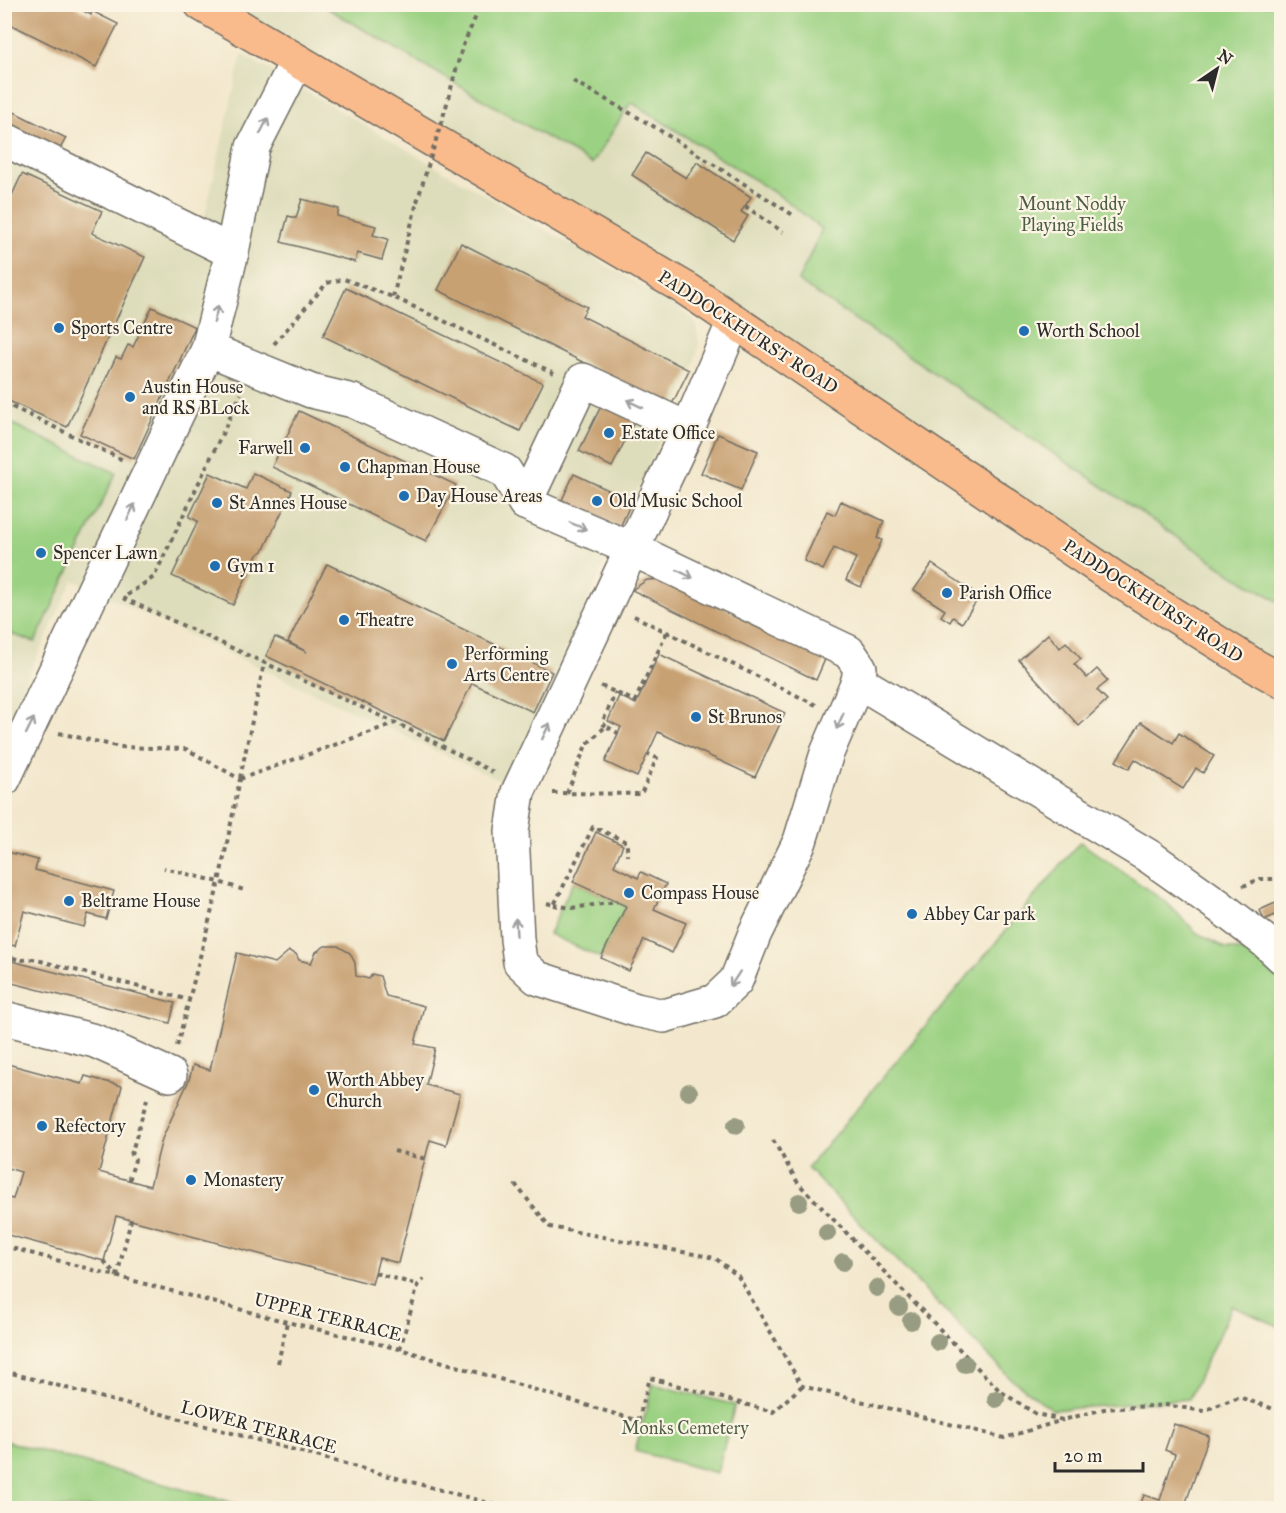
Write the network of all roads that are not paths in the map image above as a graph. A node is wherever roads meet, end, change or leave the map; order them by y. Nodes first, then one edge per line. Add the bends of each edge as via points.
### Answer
1 (201, 4) edge
2 (297, 61) junction
3 (4, 139) edge
4 (232, 252) junction
5 (734, 321) junction
6 (208, 349) junction
7 (688, 429) junction
8 (525, 503) junction
9 (632, 549) junction
10 (858, 681) junction
11 (1281, 681) edge
12 (4, 779) edge
13 (1281, 957) edge
14 (4, 1018) edge
15 (170, 1075) dead end

1 - 2 main road, PADDOCKHURST ROAD
4 -> 2 lane via 253,147
2 - 5 main road, PADDOCKHURST ROAD via 688,290
3 - 4 lane
6 -> 4 lane
5 - 7 lane
5 - 11 main road, PADDOCKHURST ROAD via 1113,578
6 - 8 lane via 249,378 353,401 506,471
12 -> 6 lane
7 -> 8 lane via 583,380
7 - 9 lane
8 -> 9 lane
9 -> 10 lane via 849,652 860,668
10 -> 9 lane via 827,753 800,841 747,928 736,981 722,994 715,1000 664,1016 537,978 520,962 517,939 512,831 519,788
10 - 13 lane via 1150,857 1238,920
14 - 15 lane via 95,1041

